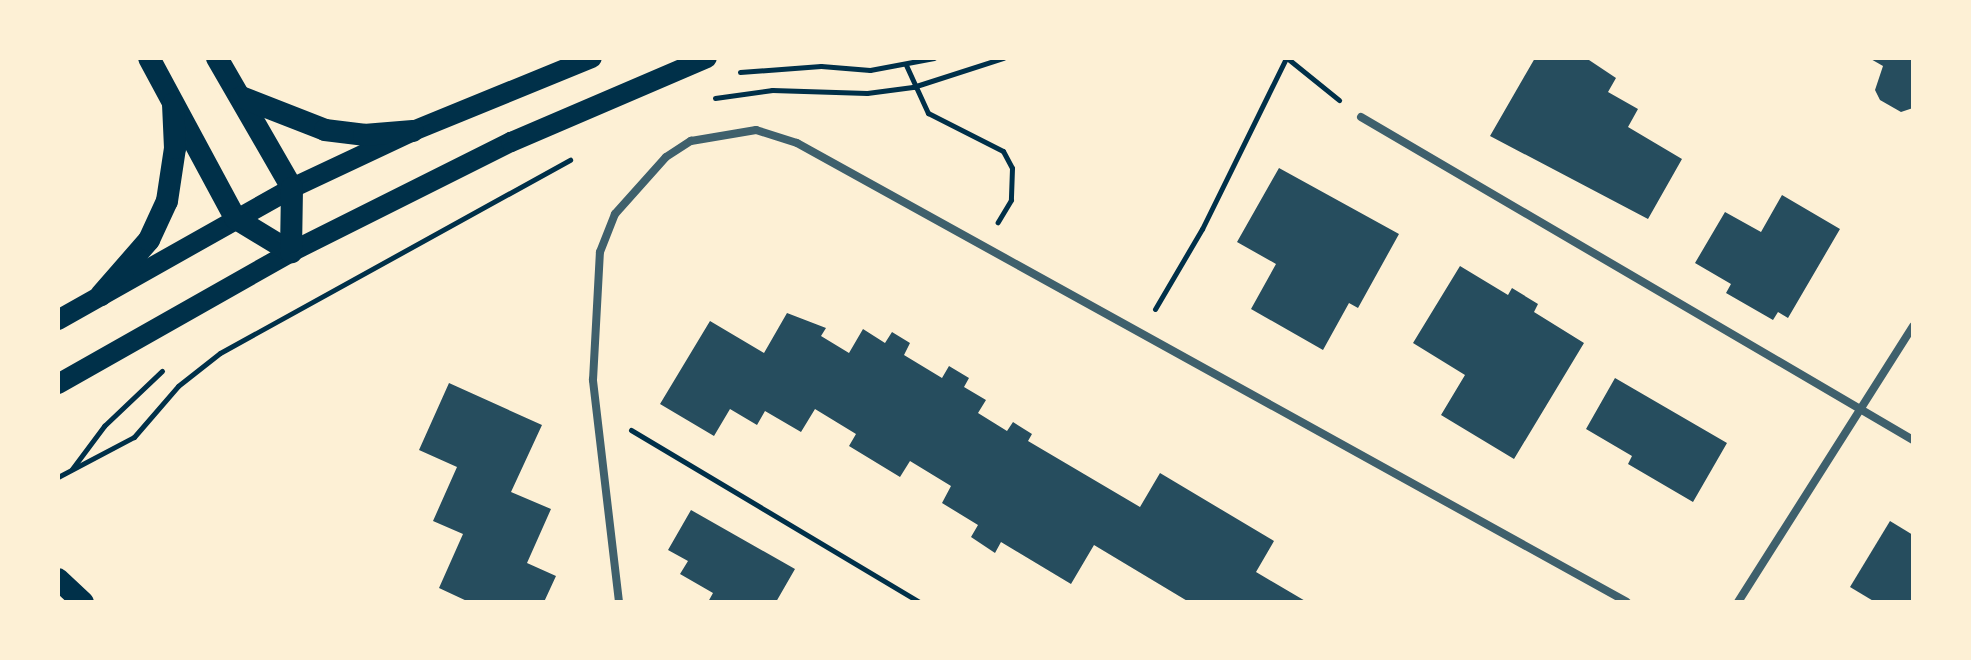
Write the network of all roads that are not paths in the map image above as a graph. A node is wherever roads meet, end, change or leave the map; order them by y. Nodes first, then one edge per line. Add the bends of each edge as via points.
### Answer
1 (149, 58) edge
2 (217, 58) edge
3 (592, 58) edge
4 (707, 58) edge
5 (239, 97) junction
6 (173, 99) junction
7 (1361, 117) road end
8 (413, 131) junction
9 (292, 188) junction
10 (235, 218) junction
11 (291, 252) junction
12 (101, 295) junction
13 (58, 320) edge
14 (1913, 326) edge
15 (58, 384) edge
16 (1863, 411) junction
17 (1913, 440) edge
18 (58, 579) edge
19 (83, 602) edge
20 (619, 602) edge
21 (1627, 602) edge
22 (1738, 602) edge

1 - 6 highway
2 - 5 highway
3 - 8 main road
4 - 11 main road via 511,142
5 - 8 highway via 325,130 364,135
5 - 9 highway
6 - 10 highway
6 - 12 highway via 175,148 167,201 149,240
7 - 16 street
8 - 9 main road
9 - 10 main road
9 - 11 highway
10 - 11 highway
10 - 12 main road
11 - 15 main road
12 - 13 main road
14 - 16 street
16 - 17 street
16 - 22 street
18 - 19 highway
20 - 21 street via 596,409 595,311 606,232 629,194 691,141 733,130 773,132

